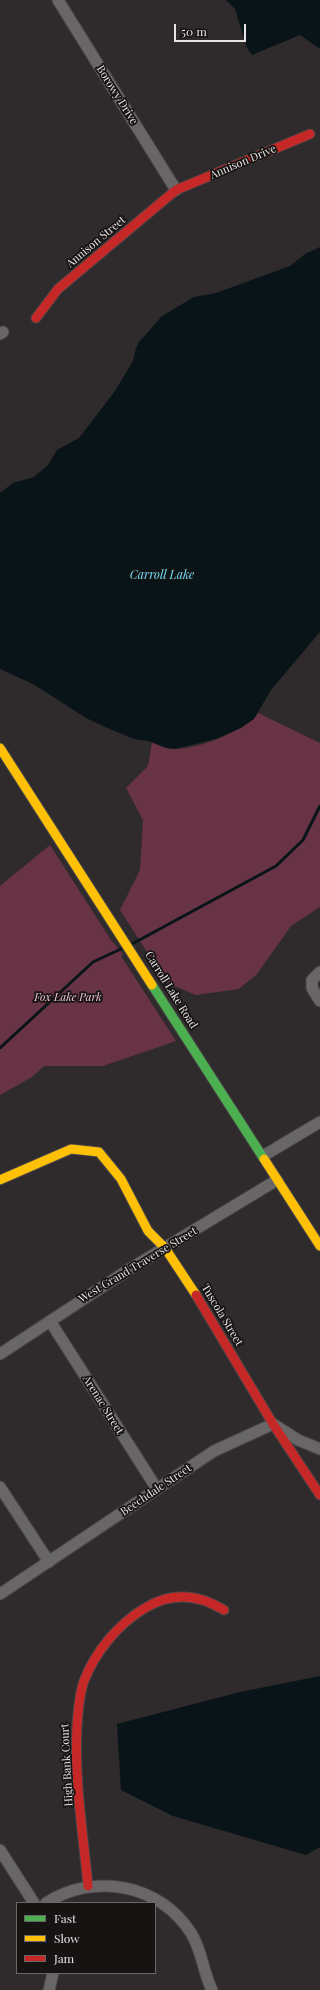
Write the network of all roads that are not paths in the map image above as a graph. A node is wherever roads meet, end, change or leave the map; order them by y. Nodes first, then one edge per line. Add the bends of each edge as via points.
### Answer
1 (58, 0) edge
2 (310, 134) dead end
3 (176, 190) junction
4 (36, 318) dead end
5 (0, 748) edge
6 (320, 972) edge
7 (320, 1001) edge
8 (320, 1122) edge
9 (263, 1156) junction
10 (0, 1180) edge
11 (277, 1180) junction
12 (320, 1246) edge
13 (165, 1248) junction
14 (50, 1321) junction
15 (0, 1354) edge
16 (273, 1424) junction
17 (320, 1449) edge
18 (0, 1487) edge
19 (157, 1489) junction
20 (320, 1495) edge
21 (49, 1562) junction
22 (0, 1594) edge
23 (224, 1610) dead end
24 (0, 1850) edge
25 (88, 1886) junction
26 (33, 1902) edge
27 (48, 1902) edge
28 (53, 1974) edge
29 (49, 1990) edge
30 (212, 1990) edge

1 - 3 street, Borowy Drive
2 - 3 street, Annison Drive
3 - 4 street, Annison Street via 58,289
5 - 9 street, Carroll Lake Road
6 - 7 street via 312,980 312,988
8 - 9 street
9 - 11 street, Carroll Lake Road
10 - 13 street, Tuscola Street via 71,1149 99,1152 121,1179 148,1230
11 - 12 street, Carroll Lake Road
11 - 13 street, West Grand Traverse Street
13 - 14 street, West Grand Traverse Street
13 - 16 street, Tuscola Street
14 - 15 street, West Grand Traverse Street
14 - 19 street, Arenac Street
16 - 17 street via 298,1440
16 - 19 street, Beechdale Street via 214,1451
16 - 20 street, Tuscola Street
18 - 21 street
19 - 21 street, Beechdale Street
21 - 22 street, Beechdale Street
23 - 25 street, High Bank Court via 210,1600 191,1596 176,1596 158,1601 141,1610 121,1626 92,1662 79,1704 76,1727 77,1767
24 - 26 street
25 - 27 street via 57,1896
25 - 30 street via 115,1885 136,1890 170,1910 192,1934
28 - 29 street

